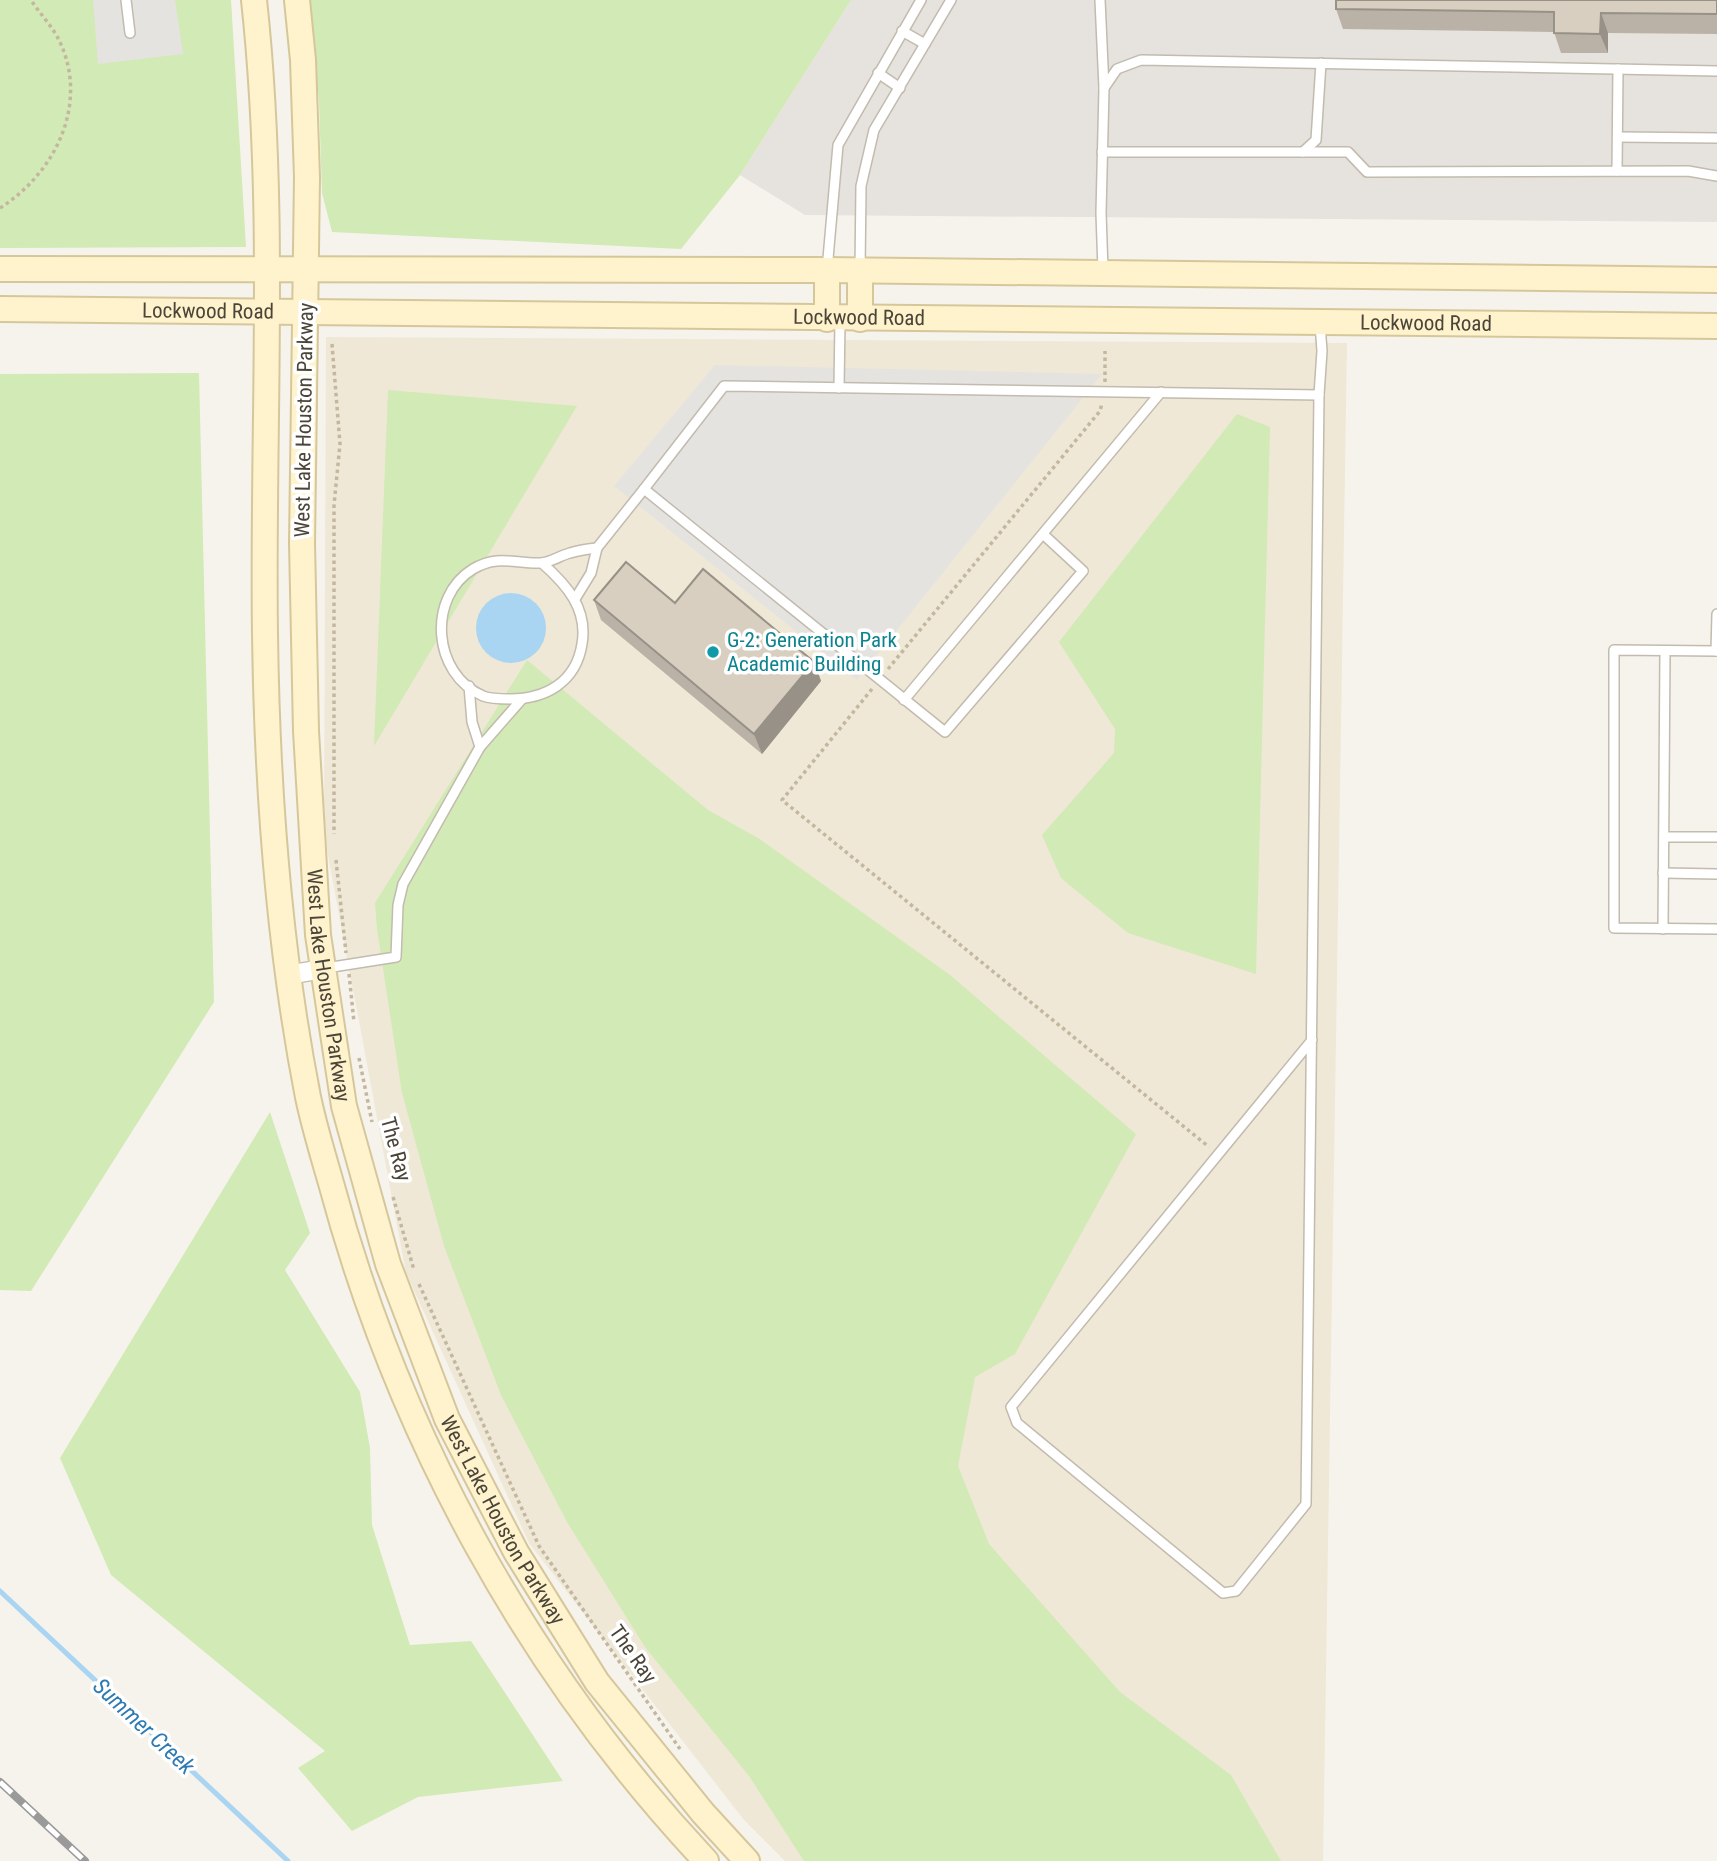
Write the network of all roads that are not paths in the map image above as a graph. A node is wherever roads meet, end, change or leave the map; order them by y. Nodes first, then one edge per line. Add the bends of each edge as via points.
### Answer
1 (126, 0) edge
2 (254, 0) edge
3 (296, 0) edge
4 (921, 0) edge
5 (951, 0) edge
6 (1100, 0) edge
7 (902, 31) junction
8 (130, 33) dead end
9 (925, 44) junction
10 (1321, 64) junction
11 (1618, 69) junction
12 (1717, 71) edge
13 (878, 73) junction
14 (900, 88) junction
15 (1104, 88) junction
16 (1618, 137) junction
17 (1717, 138) edge
18 (1102, 152) junction
19 (1303, 152) junction
20 (1617, 172) junction
21 (1717, 176) edge
22 (0, 269) edge
23 (266, 270) junction
24 (306, 270) junction
25 (827, 270) junction
26 (860, 271) junction
27 (1104, 273) junction
28 (1717, 280) edge
29 (0, 309) edge
30 (265, 312) junction
31 (305, 312) junction
32 (842, 319) junction
33 (1320, 323) junction
34 (1717, 326) edge
35 (839, 388) junction
36 (1161, 391) junction
37 (1319, 395) junction
38 (644, 489) junction
39 (1044, 535) junction
40 (597, 548) junction
41 (542, 563) junction
42 (575, 599) junction
43 (1717, 614) edge
44 (1665, 651) junction
45 (1717, 651) edge
46 (469, 686) junction
47 (522, 699) junction
48 (904, 700) junction
49 (480, 747) junction
50 (1664, 837) junction
51 (1717, 837) edge
52 (1663, 873) junction
53 (1717, 874) edge
54 (1663, 929) junction
55 (1717, 929) edge
56 (335, 967) junction
57 (287, 975) junction
58 (1312, 1041) junction
59 (706, 1861) edge
60 (747, 1861) edge

1 - 8 lane
2 - 23 main road, West Lake Houston Parkway via 263,106
3 - 24 main road, West Lake Houston Parkway via 305,102
4 - 7 lane
5 - 9 lane
6 - 15 lane
7 - 9 lane
7 - 13 lane
9 - 14 lane
10 - 11 lane
10 - 15 lane via 1142,60 1117,69
10 - 19 lane via 1316,140
11 - 12 lane
11 - 16 lane
13 - 14 lane
13 - 25 lane via 838,145
14 - 26 lane via 874,130 866,157
15 - 18 lane
16 - 17 lane
16 - 20 lane
18 - 19 lane
18 - 27 lane
19 - 20 lane via 1348,152 1367,172
20 - 21 lane via 1688,171
22 - 23 main road, Lockwood Road
23 - 24 main road, Lockwood Road
23 - 30 main road, West Lake Houston Parkway
24 - 25 main road, Lockwood Road
24 - 31 main road, West Lake Houston Parkway
25 - 26 main road, Lockwood Road
25 - 32 main road
26 - 27 main road, Lockwood Road
26 - 32 main road
27 - 28 main road, Lockwood Road
29 - 30 main road, Lockwood Road
30 - 31 main road, Lockwood Road
30 - 57 main road, West Lake Houston Parkway via 270,807
31 - 32 main road, Lockwood Road
31 - 56 main road, West Lake Houston Parkway via 302,543 306,732 318,935
32 - 33 main road, Lockwood Road
32 - 35 lane
33 - 34 main road, Lockwood Road
33 - 37 lane
35 - 36 lane
35 - 38 lane via 724,386
36 - 37 lane
36 - 39 lane
37 - 58 lane
38 - 40 lane
38 - 48 lane
39 - 48 lane
39 - 48 lane via 1083,570 1057,601 945,732
40 - 41 lane
40 - 42 lane
41 - 42 lane via 566,583
41 - 46 lane via 519,559 489,562 474,568 451,588 442,611 442,642 453,668
42 - 47 lane via 584,632 577,666 551,691
43 - 45 lane
44 - 45 lane
44 - 50 lane
44 - 54 lane via 1614,650 1614,928
46 - 47 lane via 483,696
46 - 49 lane
47 - 49 lane
49 - 56 lane via 404,884 398,905 396,957
50 - 51 lane
50 - 52 lane
52 - 53 lane
52 - 54 lane
54 - 55 lane
56 - 57 street
56 - 60 main road, West Lake Houston Parkway via 348,1119 388,1264 447,1419 516,1552 597,1682
57 - 59 main road, West Lake Houston Parkway via 309,1102 349,1250 398,1386 430,1456 460,1515 576,1707
58 - 58 lane via 1306,1504 1236,1591 1223,1593 1017,1423 1011,1407

